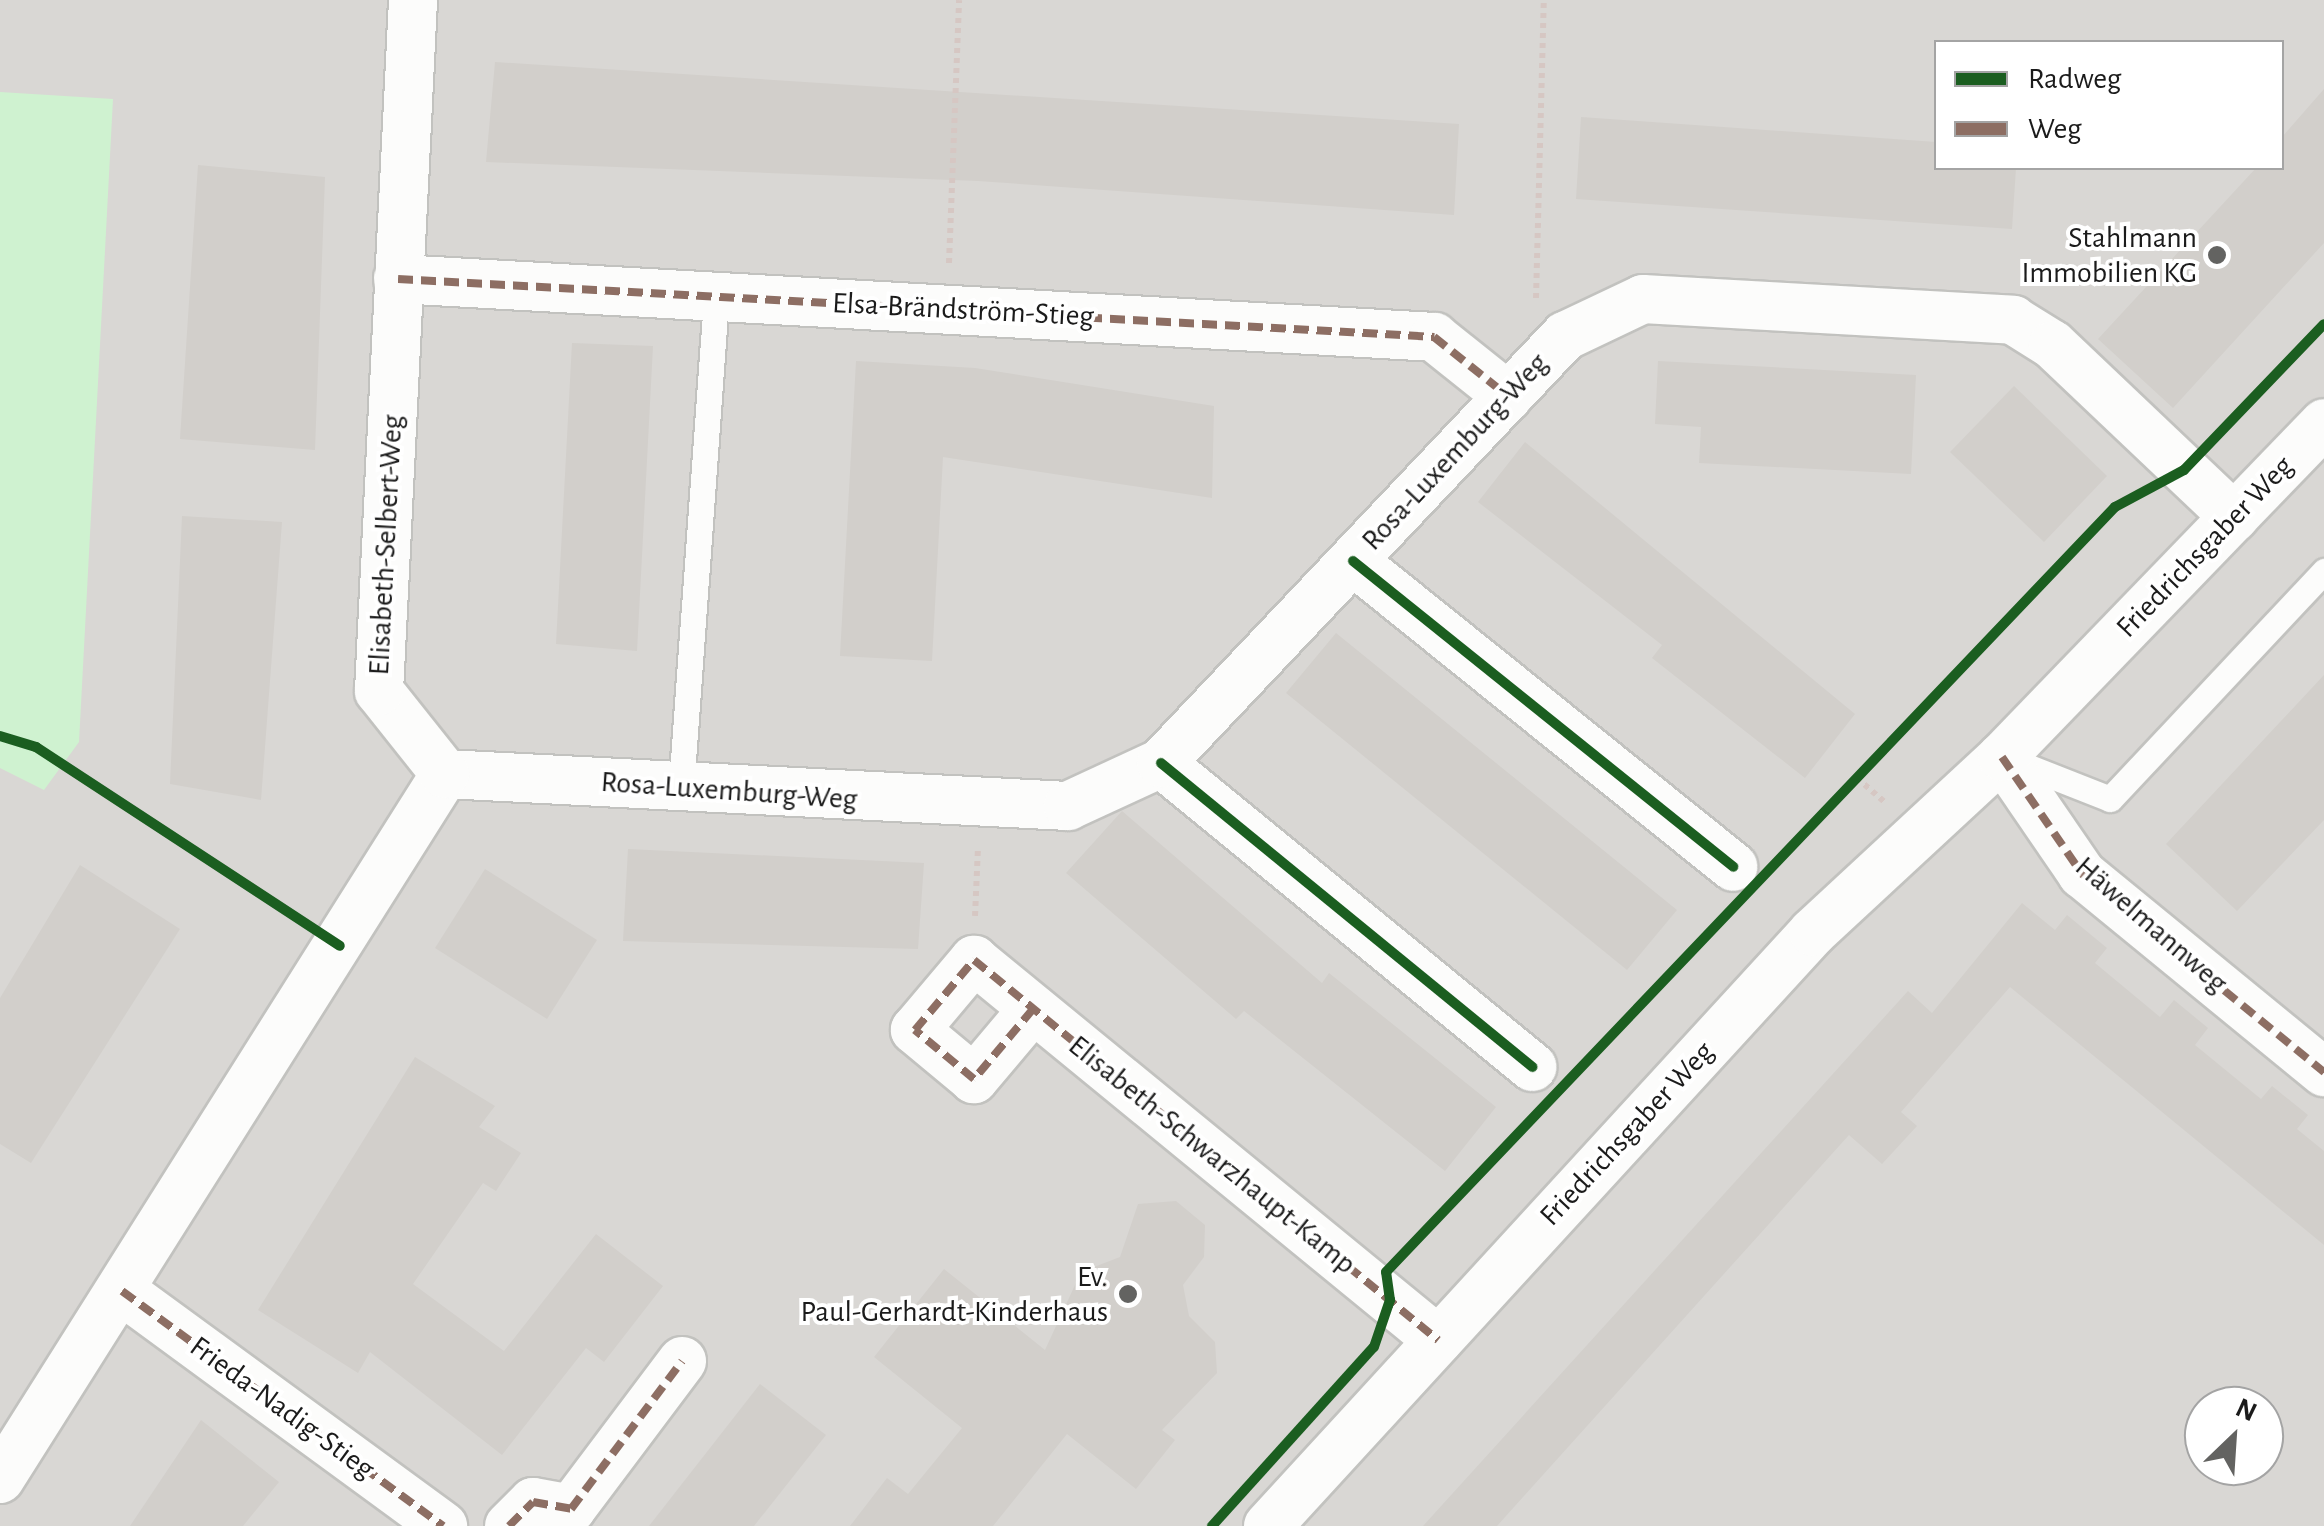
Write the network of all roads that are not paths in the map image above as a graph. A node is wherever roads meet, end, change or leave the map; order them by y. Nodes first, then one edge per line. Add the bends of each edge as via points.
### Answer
1 (413, 0) edge
2 (398, 279) junction
3 (716, 296) junction
4 (1508, 396) junction
5 (2324, 423) edge
6 (2234, 517) junction
7 (1353, 560) junction
8 (2324, 571) edge
9 (2002, 757) junction
10 (1162, 763) junction
11 (446, 774) junction
12 (681, 788) junction
13 (1733, 867) dead end
14 (1033, 1009) junction
15 (1532, 1067) dead end
16 (2324, 1072) edge
17 (122, 1291) junction
18 (1438, 1340) junction
19 (682, 1361) dead end
20 (0, 1479) edge
21 (578, 1518) edge
22 (443, 1526) edge
23 (509, 1526) edge
24 (1268, 1526) edge

1 - 2 street, Elisabeth-Selbert-Weg
2 - 3 street, Elsa-Brändström-Stieg
2 - 11 street, Elisabeth-Selbert-Weg via 379,691
3 - 4 street, Elsa-Brändström-Stieg via 1434,337
3 - 12 lane
4 - 6 street, Rosa-Luxemburg-Weg via 1565,336 1644,299 2013,320 2053,345
4 - 7 street, Rosa-Luxemburg-Weg
5 - 6 street, Friedrichsgaber Weg
6 - 9 street, Friedrichsgaber Weg
7 - 10 street, Rosa-Luxemburg-Weg
7 - 13 street
8 - 9 lane via 2110,799
9 - 16 street, Häwelmannweg via 2082,874
9 - 18 street, Friedrichsgaber Weg via 1813,932
10 - 12 street, Rosa-Luxemburg-Weg via 1068,806 979,807
10 - 15 street
11 - 12 street, Rosa-Luxemburg-Weg
11 - 17 street
14 - 14 street, Elisabeth-Schwarzhaupt-Kamp via 974,1079 916,1030 974,960
14 - 18 street, Elisabeth-Schwarzhaupt-Kamp
17 - 20 street
17 - 22 street, Frieda-Nadig-Stieg
18 - 24 street, Friedrichsgaber Weg
19 - 21 street
21 - 23 street via 533,1502

